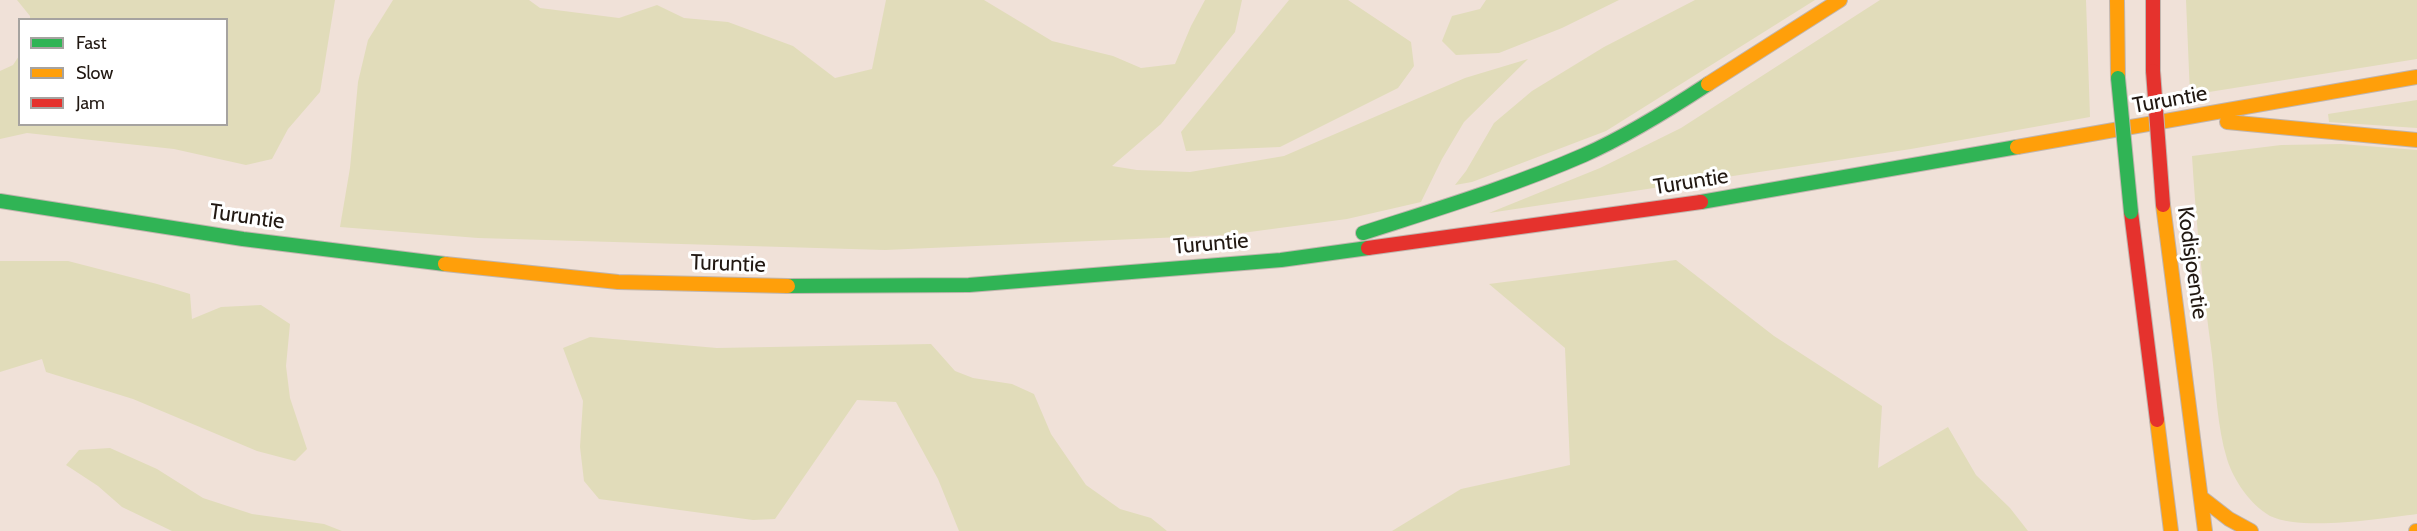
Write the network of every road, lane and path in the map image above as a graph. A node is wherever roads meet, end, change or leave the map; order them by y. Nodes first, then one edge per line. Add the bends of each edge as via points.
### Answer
1 (1840, 0) edge
2 (2117, 0) edge
3 (2153, 0) edge
4 (2417, 77) edge
5 (2190, 118) junction
6 (2417, 140) edge
7 (0, 201) edge
8 (1281, 260) junction
9 (2202, 498) junction
10 (2171, 531) edge
11 (2205, 531) edge
12 (2252, 531) edge

1 - 8 main road via 1674,106 1586,154 1482,194
2 - 10 main road, bridge via 2118,78 2131,212
3 - 9 main road, Kodisjoentie, bridge via 2152,71 2163,204
4 - 5 main road, Turuntie
5 - 6 main road
5 - 8 main road, Turuntie via 1706,201
7 - 8 main road, Turuntie via 243,239 618,282 809,287 969,285
9 - 11 main road, Kodisjoentie
9 - 12 main road

